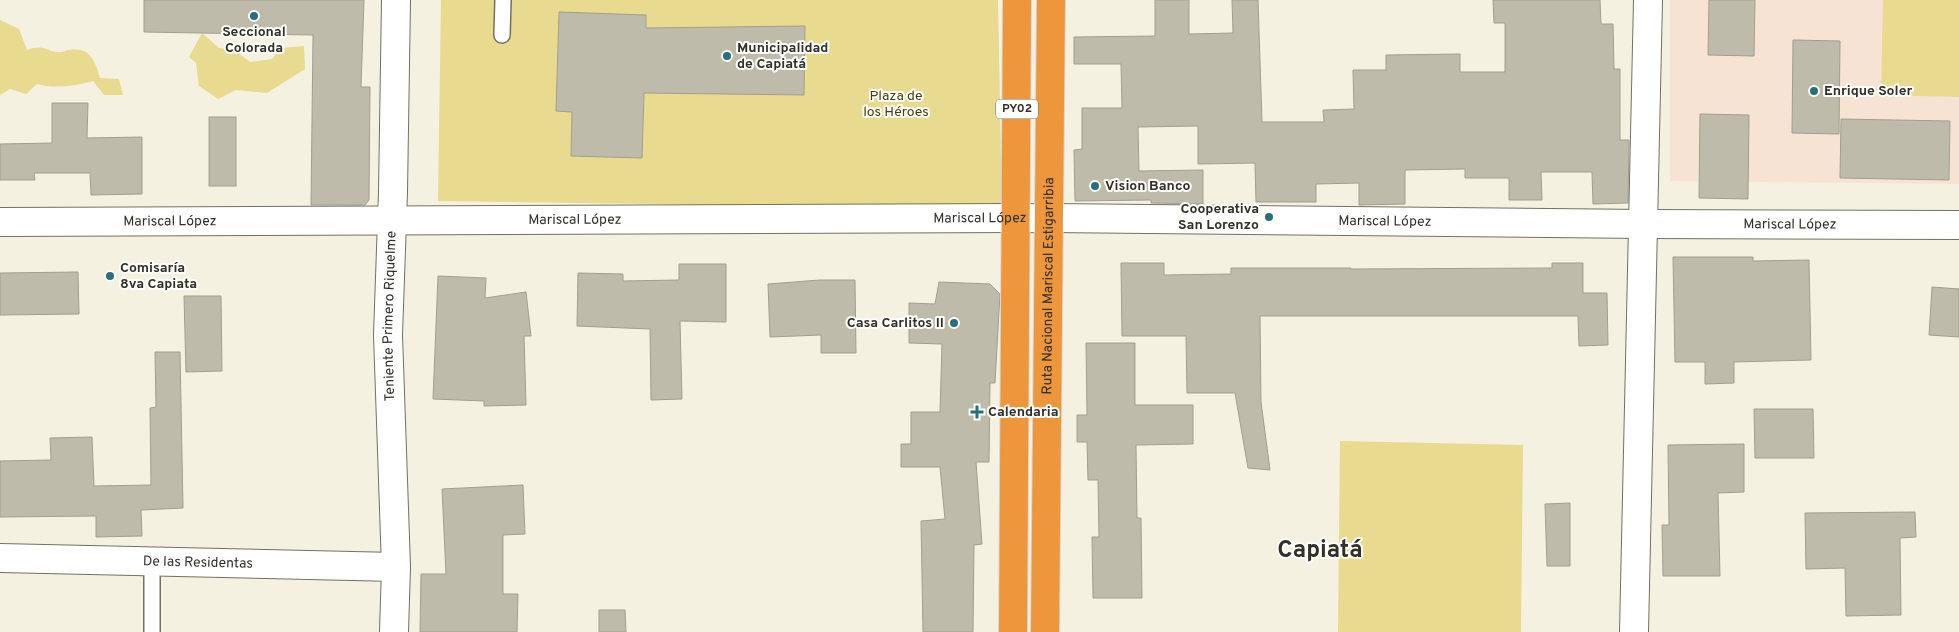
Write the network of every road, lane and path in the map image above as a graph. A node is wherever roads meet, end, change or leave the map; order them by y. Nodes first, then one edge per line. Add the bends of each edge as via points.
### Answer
1 (396, 0) edge
2 (503, 0) edge
3 (1017, 0) edge
4 (1051, 0) edge
5 (1648, 0) edge
6 (502, 35) dead end
7 (1017, 218) junction
8 (1050, 218) junction
9 (392, 221) junction
10 (0, 222) edge
11 (1645, 224) junction
12 (1959, 225) edge
13 (0, 558) edge
14 (152, 561) junction
15 (396, 566) junction
16 (152, 632) edge
17 (394, 632) edge
18 (1013, 632) edge
19 (1045, 632) edge
20 (1634, 632) edge

1 - 9 street, Teniente Primero Riquelme
2 - 6 lane
3 - 7 highway, PY02
4 - 8 highway, Ruta Nacional Mariscal Estigarribia / PY02
5 - 11 street
7 - 8 street, Mariscal López
7 - 9 street, Mariscal López
7 - 18 highway, PY02
8 - 11 street, Mariscal López
8 - 19 highway, Ruta Nacional Mariscal Estigarribia / PY02
9 - 10 street, Mariscal López
9 - 15 street, Teniente Primero Riquelme via 388,335
11 - 12 street, Mariscal López
11 - 20 street
13 - 14 street, De las Residentas
14 - 15 street, De las Residentas
14 - 16 lane
15 - 17 street, Teniente Primero Riquelme

